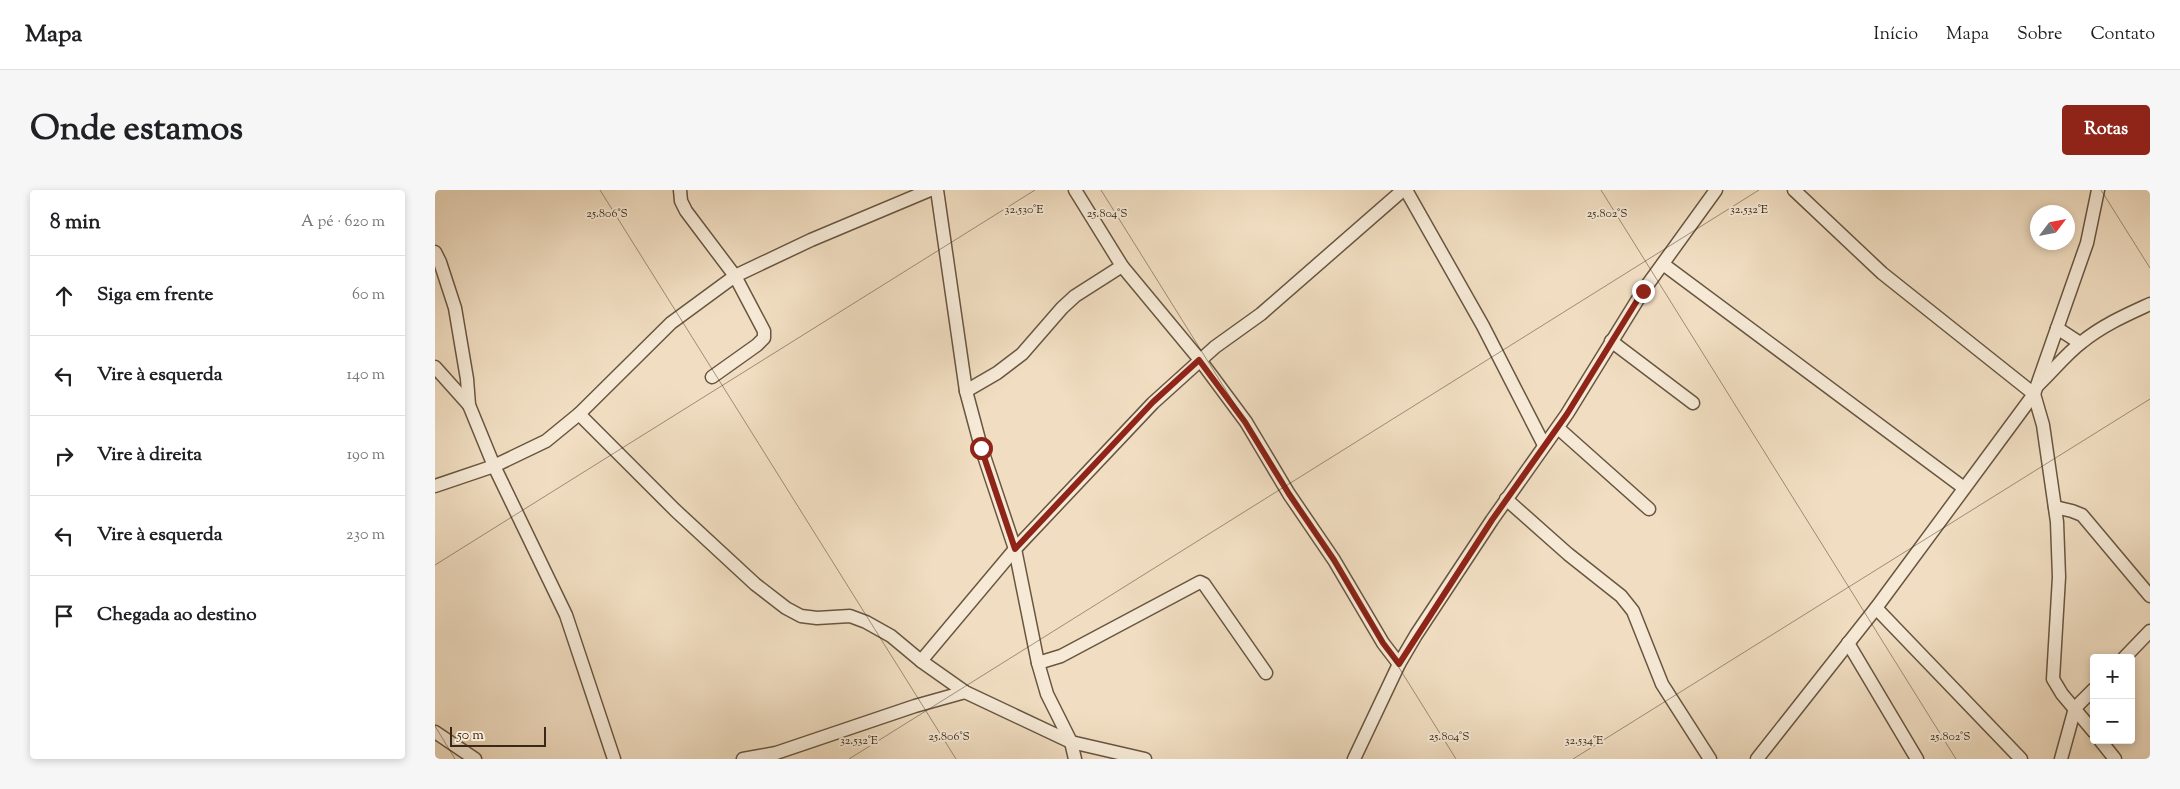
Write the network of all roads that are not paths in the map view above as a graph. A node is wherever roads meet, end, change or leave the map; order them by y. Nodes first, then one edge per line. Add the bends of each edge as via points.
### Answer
1 (680, 190) edge
2 (929, 190) edge
3 (937, 190) edge
4 (1075, 190) edge
5 (1715, 190) edge
6 (1794, 190) edge
7 (2098, 190) edge
8 (1400, 191) edge
9 (435, 252) edge
10 (1663, 264) junction
11 (1122, 266) junction
12 (735, 276) junction
13 (2150, 304) edge
14 (2057, 328) junction
15 (1611, 341) junction
16 (2080, 343) junction
17 (1199, 360) junction
18 (435, 367) edge
19 (712, 377) dead end
20 (2036, 389) junction
21 (966, 391) junction
22 (1693, 403) dead end
23 (469, 405) junction
24 (579, 414) junction
25 (1558, 428) junction
26 (1544, 445) junction
27 (494, 466) junction
28 (435, 486) edge
29 (1964, 488) junction
30 (1506, 499) junction
31 (2055, 507) junction
32 (1649, 509) dead end
33 (1015, 549) junction
34 (2150, 596) edge
35 (1876, 608) junction
36 (2150, 631) edge
37 (1848, 643) junction
38 (2128, 654) edge
39 (921, 661) junction
40 (1037, 663) junction
41 (1399, 664) junction
42 (1267, 672) dead end
43 (965, 692) junction
44 (2090, 693) edge
45 (2075, 708) junction
46 (2090, 727) edge
47 (435, 732) edge
48 (1071, 742) junction
49 (2103, 744) edge
50 (777, 756) edge
51 (475, 759) edge
52 (614, 759) edge
53 (743, 759) edge
54 (1075, 759) edge
55 (1145, 759) edge
56 (1354, 759) edge
57 (1710, 759) edge
58 (1757, 759) edge
59 (1917, 759) edge
60 (2021, 759) edge
61 (2061, 759) edge
62 (2115, 759) edge

1 - 12 street via 690,218
2 - 12 street
3 - 21 street
4 - 11 street
5 - 10 street
6 - 20 street via 1882,273
7 - 14 street via 2087,243
8 - 17 street via 1261,314
8 - 26 street via 1483,326
9 - 23 street via 455,308
10 - 15 street
10 - 29 street
11 - 17 street
11 - 21 street via 1075,296 1022,354
12 - 19 street via 761,323 764,338
12 - 24 street via 671,323
13 - 16 street via 2106,324
14 - 16 street
14 - 20 street
15 - 22 street
15 - 25 street
16 - 20 street
17 - 33 street via 1153,402
17 - 41 street via 1245,422
18 - 23 street
20 - 29 street
20 - 31 street
21 - 33 street via 981,448
23 - 27 street
24 - 27 street via 546,441
24 - 39 street via 675,510 755,584 786,608 801,616 850,616 866,622 891,636
25 - 26 street
25 - 32 street
26 - 30 street
27 - 28 street
27 - 52 street via 565,615
29 - 35 street
30 - 41 street
30 - 57 street via 1621,596 1633,611 1662,684
31 - 34 street via 2082,516
31 - 45 street via 2059,577 2053,679 2061,694
33 - 39 street
33 - 40 street
35 - 37 street
35 - 60 street
36 - 38 street
37 - 58 street
37 - 59 street
39 - 43 street
40 - 42 street via 1061,656 1200,582
40 - 48 street via 1047,694
41 - 56 street
43 - 48 street
43 - 50 street via 915,706
44 - 45 street
45 - 46 street
45 - 61 street
47 - 51 street
48 - 54 street
48 - 55 street
49 - 62 street
50 - 53 street

